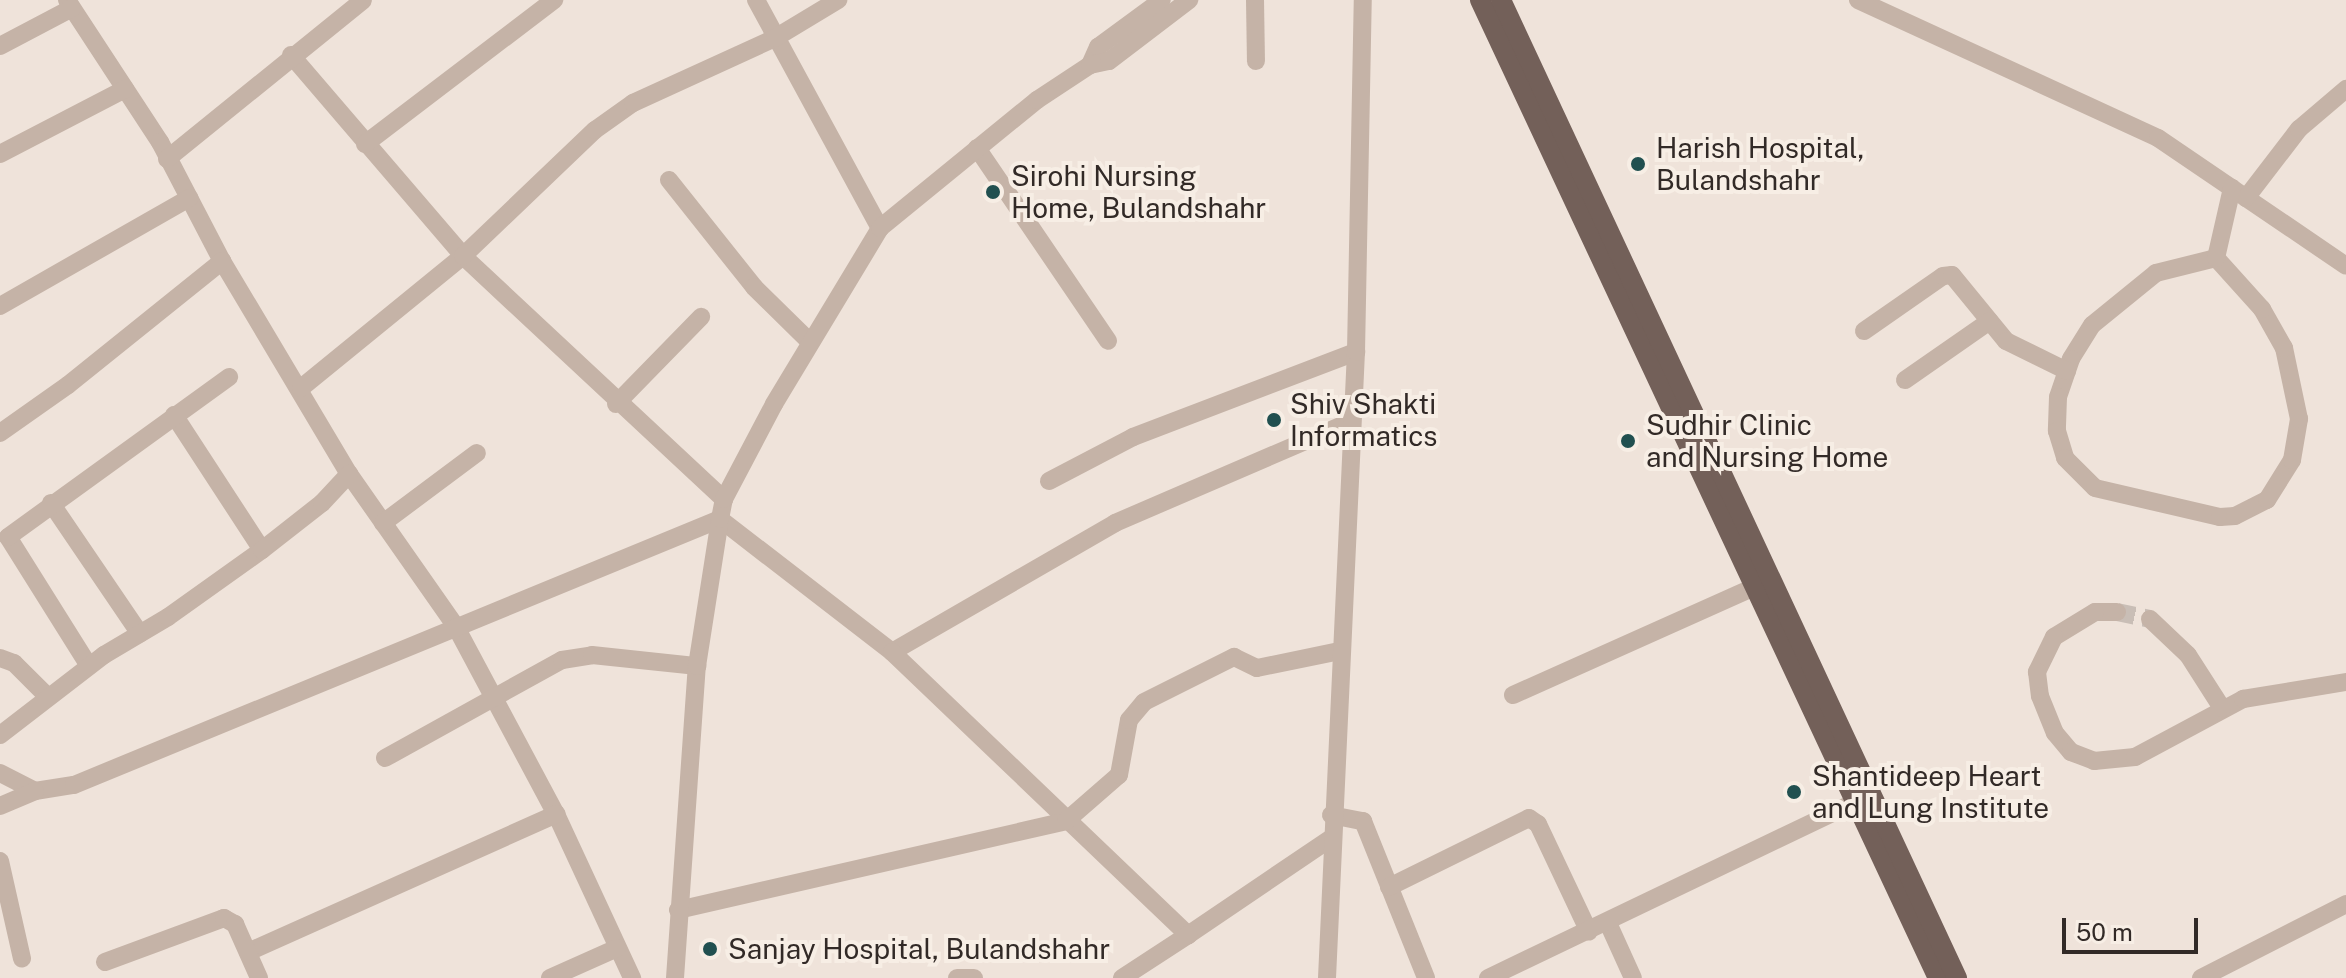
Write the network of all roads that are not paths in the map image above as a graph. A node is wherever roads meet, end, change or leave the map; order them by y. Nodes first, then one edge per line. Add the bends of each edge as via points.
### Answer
1 (554, 0) edge
2 (756, 0) edge
3 (838, 0) edge
4 (1162, 0) edge
5 (1189, 0) edge
6 (1255, 0) edge
7 (1363, 0) edge
8 (1480, 0) edge
9 (1501, 0) edge
10 (1858, 0) edge
11 (354, 3) edge
12 (69, 4) edge
13 (775, 38) junction
14 (0, 46) edge
15 (291, 55) junction
16 (1256, 61) dead end
17 (1090, 65) junction
18 (125, 89) junction
19 (2346, 89) edge
20 (365, 144) junction
21 (977, 148) junction
22 (0, 154) edge
23 (167, 159) junction
24 (669, 180) dead end
25 (2239, 193) junction
26 (189, 198) junction
27 (880, 228) junction
28 (463, 256) junction
29 (2216, 258) junction
30 (222, 261) junction
31 (2346, 266) edge
32 (0, 306) edge
33 (701, 317) dead end
34 (1990, 321) junction
35 (1864, 331) dead end
36 (808, 340) junction
37 (1108, 341) dead end
38 (1356, 352) junction
39 (2067, 371) junction
40 (229, 377) dead end
41 (1905, 380) dead end
42 (301, 388) junction
43 (616, 404) junction
44 (174, 415) junction
45 (1352, 421) junction
46 (0, 433) edge
47 (477, 453) dead end
48 (349, 474) junction
49 (1049, 481) dead end
50 (724, 499) junction
51 (51, 503) junction
52 (720, 519) junction
53 (383, 523) junction
54 (262, 550) junction
55 (1755, 587) junction
56 (2117, 612) tunnel mouth
57 (2150, 619) tunnel mouth
58 (456, 627) junction
59 (140, 634) junction
60 (1340, 651) junction
61 (892, 652) junction
62 (0, 658) edge
63 (89, 666) junction
64 (697, 666) junction
65 (2346, 682) edge
66 (493, 695) junction
67 (1513, 695) dead end
68 (47, 696) junction
69 (2222, 708) junction
70 (0, 735) edge
71 (385, 758) dead end
72 (0, 773) edge
73 (35, 791) junction
74 (1862, 799) junction
75 (0, 806) edge
76 (556, 814) junction
77 (1331, 815) junction
78 (1066, 821) junction
79 (1330, 839) junction
80 (0, 861) edge
81 (1389, 887) junction
82 (2346, 904) edge
83 (678, 910) junction
84 (1608, 923) junction
85 (1589, 932) junction
86 (1188, 935) junction
87 (617, 948) junction
88 (248, 952) junction
89 (22, 959) dead end
90 (105, 962) dead end
91 (1525, 970) edge
92 (259, 978) edge
93 (550, 978) edge
94 (632, 978) edge
95 (675, 978) edge
96 (957, 978) edge
97 (974, 978) edge
98 (1122, 978) edge
99 (1327, 978) edge
100 (1426, 978) edge
101 (1488, 978) edge
102 (1633, 978) edge
103 (1938, 978) edge
104 (1957, 978) edge
105 (2201, 978) edge

1 - 20 street
2 - 13 street
3 - 13 street
4 - 17 street via 1098,47
5 - 17 street via 1109,61
6 - 16 street
7 - 38 street
8 - 55 main road
9 - 74 main road
10 - 25 street via 2158,138
11 - 15 street
12 - 14 street
12 - 18 street
13 - 27 street
13 - 28 street via 633,103 595,130
15 - 20 street
15 - 23 street
17 - 21 street
18 - 22 street
18 - 23 street
19 - 25 street via 2299,129
20 - 28 street
21 - 27 street
21 - 37 street
23 - 26 street
24 - 36 street via 754,287
25 - 29 street
25 - 31 street
26 - 30 street
26 - 32 street
27 - 36 street
28 - 42 street
28 - 43 street
29 - 39 street via 2156,273 2118,300 2092,325
29 - 39 street via 2262,309 2292,376 2299,419 2292,460 2267,500 2250,511 2220,517 2095,488 2065,458 2057,431 2058,397
30 - 42 street
30 - 46 street
33 - 43 street
34 - 35 street via 1952,275
34 - 39 street via 2016,349
34 - 41 street
36 - 50 street
38 - 45 street
38 - 49 street via 1146,431
40 - 44 street
42 - 48 street
43 - 50 street
44 - 51 street
44 - 54 street
45 - 60 street
45 - 61 street via 1115,523
47 - 53 street
48 - 53 street
48 - 54 street via 322,503
50 - 52 street
51 - 59 street
51 - 63 street via 8,540
52 - 58 street
52 - 61 street
52 - 64 street
53 - 58 street
54 - 59 street
55 - 67 street
55 - 74 main road
56 - 69 street via 2095,612 2071,625 2043,652 2037,672 2040,696 2055,733 2071,752 2117,762
57 - 69 street via 2180,645
58 - 66 street
58 - 73 street via 74,785
59 - 63 street
60 - 77 street
60 - 78 street via 1257,668 1234,657 1144,702 1129,720 1119,775
61 - 78 street
62 - 68 street via 14,663
63 - 68 street
64 - 66 street via 592,655 562,660
64 - 83 street
65 - 69 street via 2263,694
66 - 71 street
66 - 76 street
68 - 70 street
72 - 73 street
73 - 75 street
74 - 84 street
74 - 103 main road
74 - 104 main road
76 - 87 street
76 - 88 street
77 - 79 street
77 - 81 street via 1363,821
78 - 83 street
78 - 86 street
79 - 86 street
79 - 99 street
80 - 89 street
81 - 85 street via 1529,818 1538,824
81 - 100 street
82 - 105 street
83 - 95 street
84 - 85 street
84 - 102 street
85 - 91 street
86 - 98 street
87 - 93 street
87 - 94 street
88 - 90 street via 235,924 224,918
88 - 92 street
91 - 101 street
96 - 97 street

